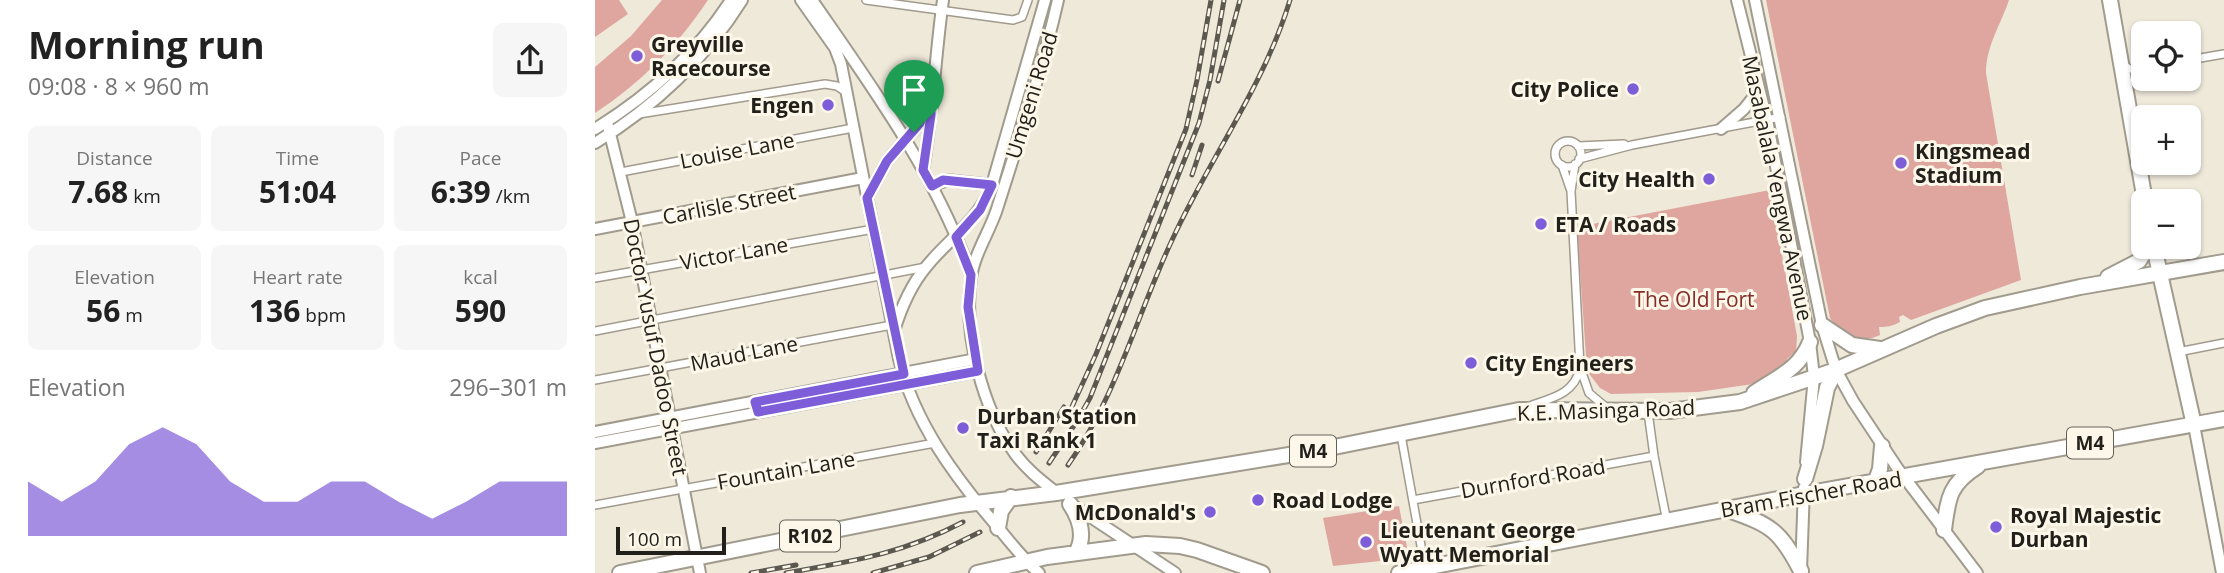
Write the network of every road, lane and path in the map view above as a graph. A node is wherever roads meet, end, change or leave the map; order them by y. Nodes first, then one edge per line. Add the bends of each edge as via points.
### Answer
1 (730, 0) edge
2 (742, 0) edge
3 (801, 0) edge
4 (812, 0) edge
5 (866, 0) edge
6 (1028, 0) edge
7 (1045, 0) edge
8 (1058, 0) edge
9 (1737, 0) edge
10 (2110, 0) edge
11 (1756, 1) edge
12 (942, 5) edge
13 (1032, 49) junction
14 (1046, 54) junction
15 (2224, 54) edge
16 (2201, 58) edge
17 (2119, 64) junction
18 (2131, 69) edge
19 (1759, 90) junction
20 (846, 92) junction
21 (931, 93) junction
22 (636, 115) junction
23 (1781, 117) junction
24 (1767, 120) junction
25 (607, 122) junction
26 (853, 128) junction
27 (595, 129) edge
28 (1721, 129) junction
29 (611, 134) junction
30 (906, 141) junction
31 (595, 144) edge
32 (1632, 145) junction
33 (1577, 146) junction
34 (1577, 162) junction
35 (1562, 165) junction
36 (923, 170) junction
37 (621, 172) junction
38 (863, 178) junction
39 (992, 185) junction
40 (932, 186) junction
41 (2143, 189) edge
42 (1571, 191) junction
43 (867, 198) junction
44 (632, 222) junction
45 (595, 229) edge
46 (874, 229) junction
47 (956, 237) junction
48 (2139, 259) edge
49 (2157, 259) edge
50 (2224, 262) edge
51 (926, 267) junction
52 (641, 269) junction
53 (2161, 274) junction
54 (883, 275) junction
55 (971, 275) junction
56 (595, 278) edge
57 (2080, 287) junction
58 (652, 320) junction
59 (1822, 324) junction
60 (893, 329) junction
61 (595, 331) edge
62 (1810, 342) junction
63 (2224, 344) edge
64 (1883, 349) junction
65 (2178, 352) junction
66 (976, 359) junction
67 (1580, 367) junction
68 (662, 368) junction
69 (1836, 370) junction
70 (978, 371) junction
71 (904, 374) junction
72 (1814, 377) junction
73 (595, 380) edge
74 (908, 385) junction
75 (821, 395) junction
76 (1744, 400) junction
77 (1519, 410) junction
78 (1612, 411) junction
79 (1648, 412) junction
80 (2224, 419) edge
81 (672, 423) junction
82 (2195, 425) junction
83 (595, 432) edge
84 (1401, 435) junction
85 (595, 443) edge
86 (935, 443) junction
87 (1882, 446) junction
88 (1654, 456) junction
89 (1985, 461) junction
90 (1905, 477) junction
91 (1805, 479) junction
92 (1875, 483) junction
93 (684, 489) junction
94 (1056, 493) junction
95 (1804, 494) junction
96 (1010, 498) junction
97 (1413, 500) junction
98 (977, 502) junction
99 (1070, 504) junction
100 (595, 505) edge
101 (1726, 509) junction
102 (1667, 522) junction
103 (998, 528) junction
104 (1944, 530) junction
105 (1130, 545) junction
106 (1076, 553) junction
107 (1027, 562) junction
108 (699, 568) edge
109 (1425, 569) junction
110 (1801, 572) edge
111 (620, 573) edge
112 (977, 573) edge
113 (1039, 573) edge
114 (1175, 573) edge
115 (1262, 573) edge
116 (1399, 573) edge
117 (1977, 573) edge
118 (2223, 573) edge

1 - 25 main road via 674,68
2 - 22 main road via 698,59
3 - 20 main road via 835,48
4 - 30 main road
5 - 12 street
6 - 12 street via 1022,17 1013,20
7 - 13 main road, Umgeni Road
8 - 14 main road, Umgeni Road
9 - 19 main road, Masabalala Yengwa Avenue
10 - 17 highway
11 - 23 main road, Masabalala Yengwa Avenue
12 - 21 main road
13 - 14 main road
13 - 39 main road, Umgeni Road
14 - 55 main road, Umgeni Road
15 - 16 street
17 - 18 street
17 - 41 highway
19 - 24 main road, Masabalala Yengwa Avenue
19 - 28 main road
20 - 22 street via 825,85
20 - 26 main road
21 - 30 main road via 920,123
21 - 36 main road
22 - 29 main road
23 - 24 street
23 - 59 main road, Masabalala Yengwa Avenue
24 - 28 street
24 - 62 main road, Masabalala Yengwa Avenue
25 - 27 main road
25 - 29 main road, Doctor Yusuf Dadoo Street
26 - 37 street, Louise Lane
26 - 38 main road
28 - 32 street
29 - 31 main road
29 - 37 main road, Doctor Yusuf Dadoo Street
30 - 36 main road
30 - 43 main road via 887,161
32 - 33 street
32 - 34 street
33 - 34 street
33 - 35 street via 1567,141 1558,145 1555,156
34 - 35 street
34 - 42 street
35 - 42 street
36 - 40 main road
37 - 44 main road, Doctor Yusuf Dadoo Street
38 - 43 main road
38 - 44 main road, Carlisle Street
39 - 40 main road via 943,180
39 - 47 main road, Umgeni Road via 980,210
40 - 47 main road
42 - 67 street
43 - 46 main road
44 - 45 main road, Carlisle Street
44 - 52 main road, Doctor Yusuf Dadoo Street
46 - 52 street, Victor Lane
46 - 54 main road
47 - 51 main road, Umgeni Road
47 - 55 main road
48 - 57 highway
49 - 53 highway
50 - 53 highway, K.E. Masinga Road / M4
51 - 54 street
51 - 60 main road, Umgeni Road
52 - 56 street, Victor Lane
52 - 58 main road, Doctor Yusuf Dadoo Street
53 - 57 highway, K.E. Masinga Road / M4
53 - 65 highway
54 - 58 street
54 - 60 main road
55 - 66 main road, Umgeni Road via 968,307
57 - 64 highway, K.E. Masinga Road / M4 via 1985,308
58 - 61 street
58 - 68 main road, Doctor Yusuf Dadoo Street
59 - 64 highway via 1852,345
59 - 69 main road, Masabalala Yengwa Avenue
60 - 68 street, Maud Lane
60 - 71 main road
62 - 72 main road, Masabalala Yengwa Avenue
62 - 76 highway via 1796,366
63 - 65 street
64 - 69 highway, K.E. Masinga Road / M4
65 - 82 highway
66 - 70 main road, Umgeni Road
66 - 71 main road
67 - 77 street via 1566,392
67 - 78 street via 1589,393
68 - 73 street, Maud Lane
68 - 81 main road, Doctor Yusuf Dadoo Street
69 - 72 highway, K.E. Masinga Road / M4
69 - 87 main road, Masabalala Yengwa Avenue
69 - 91 highway via 1827,388
70 - 74 main road
70 - 94 main road, Umgeni Road via 1016,455
71 - 74 main road
71 - 75 main road
72 - 76 highway, K.E. Masinga Road / M4
72 - 91 main road, Masabalala Yengwa Avenue
74 - 75 main road
74 - 86 main road
75 - 81 main road
76 - 79 highway, K.E. Masinga Road / M4
77 - 78 highway, K.E. Masinga Road / M4
77 - 84 highway, K.E. Masinga Road / M4
78 - 79 highway, K.E. Masinga Road / M4
79 - 88 street
80 - 82 highway, Bram Fischer Road / M4
81 - 83 main road
81 - 85 main road
81 - 93 main road, Doctor Yusuf Dadoo Street
82 - 89 highway, Bram Fischer Road / M4
82 - 118 main road
84 - 94 highway, K.E. Masinga Road / M4
84 - 97 street
86 - 93 street, Fountain Lane
86 - 98 main road
87 - 90 main road, Masabalala Yengwa Avenue
87 - 92 highway
88 - 97 street, Durnford Road
88 - 102 street
89 - 90 highway, Bram Fischer Road / M4
89 - 104 highway via 1952,490
90 - 92 highway, Bram Fischer Road / M4
90 - 104 main road, Masabalala Yengwa Avenue
91 - 95 main road, Masabalala Yengwa Avenue
92 - 95 highway, Bram Fischer Road / M4
93 - 100 street, Fountain Lane
93 - 108 main road, Doctor Yusuf Dadoo Street
94 - 96 highway, R102
94 - 99 main road
95 - 101 highway, Bram Fischer Road / M4
95 - 110 main road, Masabalala Yengwa Avenue
96 - 98 highway, R102
96 - 103 highway via 1001,511
97 - 109 street
98 - 103 main road
98 - 108 highway, R102
99 - 105 main road
99 - 106 highway via 1081,528
101 - 102 highway, Bram Fischer Road / M4
101 - 110 highway via 1775,531
102 - 109 highway, Bram Fischer Road / M4
103 - 107 main road
104 - 117 main road, Masabalala Yengwa Avenue
105 - 106 highway
105 - 114 main road
105 - 115 highway via 1180,546
106 - 107 highway
107 - 112 highway
107 - 113 main road
108 - 111 highway, R102
109 - 116 highway, Bram Fischer Road / M4

